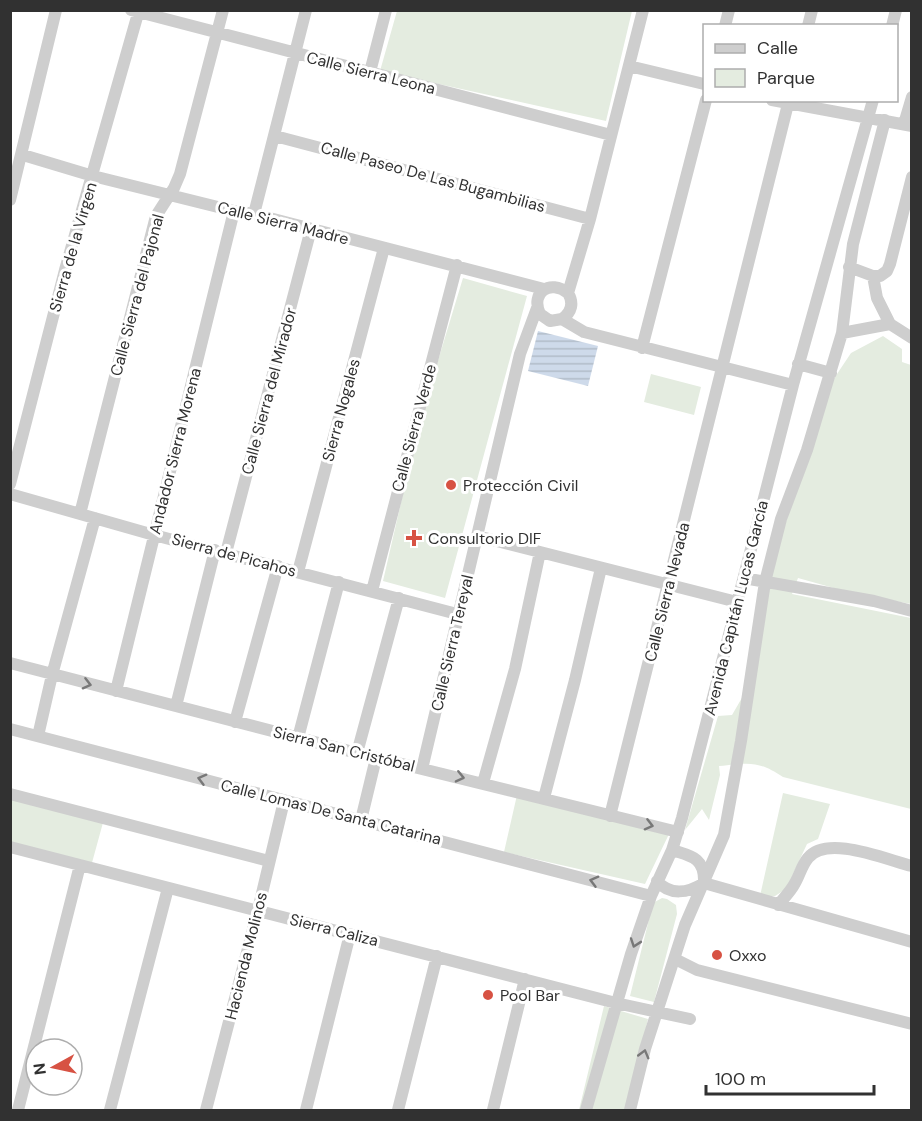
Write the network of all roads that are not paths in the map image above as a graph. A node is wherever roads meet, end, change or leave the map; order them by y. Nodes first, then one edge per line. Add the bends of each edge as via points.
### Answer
1 (56, 10) edge
2 (223, 10) edge
3 (306, 10) edge
4 (386, 10) edge
5 (643, 10) edge
6 (136, 11) edge
7 (218, 34) junction
8 (295, 54) junction
9 (629, 66) junction
10 (370, 72) junction
11 (703, 84) edge
12 (912, 97) edge
13 (705, 102) edge
14 (789, 102) edge
15 (872, 102) edge
16 (868, 118) junction
17 (885, 120) junction
18 (908, 125) edge
19 (611, 135) junction
20 (275, 136) junction
21 (23, 155) junction
22 (93, 176) junction
23 (912, 177) edge
24 (170, 195) junction
25 (10, 200) edge
26 (234, 211) junction
27 (254, 214) junction
28 (590, 219) junction
29 (311, 230) junction
30 (384, 248) junction
31 (457, 265) junction
32 (849, 267) junction
33 (873, 276) junction
34 (544, 289) junction
35 (568, 293) junction
36 (537, 308) junction
37 (562, 319) junction
38 (890, 324) junction
39 (842, 333) junction
40 (912, 338) edge
41 (642, 348) junction
42 (798, 364) junction
43 (721, 368) junction
44 (831, 373) junction
45 (793, 385) junction
46 (10, 484) edge
47 (10, 494) edge
48 (80, 514) junction
49 (95, 518) junction
50 (154, 535) junction
51 (477, 536) junction
52 (220, 552) junction
53 (540, 552) junction
54 (278, 566) junction
55 (601, 568) junction
56 (298, 572) junction
57 (744, 578) junction
58 (339, 582) junction
59 (765, 582) junction
60 (667, 586) junction
61 (372, 591) junction
62 (399, 598) junction
63 (737, 602) junction
64 (912, 611) edge
65 (457, 614) junction
66 (10, 663) edge
67 (52, 675) junction
68 (116, 691) junction
69 (176, 706) junction
70 (235, 722) junction
71 (10, 729) edge
72 (38, 736) junction
73 (298, 738) junction
74 (357, 753) junction
75 (376, 758) junction
76 (422, 769) junction
77 (483, 783) junction
78 (10, 794) edge
79 (544, 798) junction
80 (284, 801) junction
81 (609, 816) junction
82 (361, 820) junction
83 (678, 832) junction
84 (10, 847) edge
85 (672, 850) junction
86 (269, 861) junction
87 (80, 866) junction
88 (912, 866) edge
89 (657, 881) junction
90 (704, 883) junction
91 (168, 888) junction
92 (651, 896) junction
93 (778, 905) junction
94 (258, 910) junction
95 (350, 934) junction
96 (912, 942) edge
97 (437, 956) junction
98 (675, 959) junction
99 (525, 979) junction
100 (616, 1003) junction
101 (658, 1011) junction
102 (690, 1019) dead end
103 (912, 1024) edge
104 (18, 1110) edge
105 (110, 1110) edge
106 (206, 1110) edge
107 (306, 1110) edge
108 (398, 1110) edge
109 (492, 1110) edge
110 (586, 1110) edge
111 (630, 1110) edge

1 - 21 street
2 - 7 street, Calle Sierra del Pajonal
3 - 8 street
4 - 10 street
5 - 9 street
6 - 7 street, Calle Sierra Leona
6 - 22 street, Sierra de la Virgen
7 - 8 street, Calle Sierra Leona
7 - 24 street, Calle Sierra del Pajonal via 180,174
8 - 10 street, Calle Sierra Leona
8 - 20 street
9 - 11 street
9 - 19 street
10 - 19 street, Calle Sierra Leona
12 - 18 street
13 - 41 street
14 - 16 street
14 - 43 street, Calle Sierra Nevada
15 - 16 street, Avenida Capitán Lucas García
16 - 17 street
16 - 42 street, Avenida Capitán Lucas García
17 - 18 street
17 - 32 street
19 - 28 street
20 - 27 street
20 - 28 street, Calle Paseo De Las Bugambilias
21 - 22 street, Calle Sierra Madre
21 - 25 street
22 - 24 street, Calle Sierra Madre
22 - 46 street, Sierra de la Virgen
23 - 33 street via 890,264 880,276
24 - 26 street, Calle Sierra Madre
24 - 48 street, Calle Sierra del Pajonal via 156,216
26 - 27 street, Calle Sierra Madre
26 - 50 street, Andador Sierra Morena
27 - 29 street, Calle Sierra Madre
28 - 35 street
29 - 30 street, Calle Sierra Madre
29 - 52 street, Calle Sierra del Mirador
30 - 31 street, Calle Sierra Madre
30 - 56 street, Sierra Nogales
31 - 34 street, Calle Sierra Madre
31 - 61 street, Calle Sierra Verde
32 - 33 street
32 - 39 street
33 - 38 street via 877,298
34 - 35 street, Calle Sierra Madre via 561,287
34 - 36 street
35 - 37 street via 572,304
36 - 37 street via 550,321
36 - 51 street, Calle Sierra Tereyal via 520,354
37 - 41 street via 584,332
38 - 39 street
38 - 40 street
39 - 44 street
41 - 43 street
42 - 44 street
42 - 45 street, Avenida Capitán Lucas García
43 - 45 street
43 - 60 street, Calle Sierra Nevada
44 - 59 street
45 - 57 street, Avenida Capitán Lucas García
47 - 48 street, Sierra de Picahos
48 - 49 street, Sierra de Picahos
49 - 50 street, Sierra de Picahos
49 - 67 street
50 - 52 street, Sierra de Picahos
50 - 68 street, Andador Sierra Morena
51 - 53 street
51 - 65 street, Calle Sierra Tereyal
52 - 54 street, Sierra de Picahos
52 - 69 street, Calle Sierra del Mirador
53 - 55 street
53 - 77 street via 515,669
54 - 56 street, Sierra de Picahos
54 - 70 street
55 - 60 street
55 - 79 street
56 - 58 street, Sierra de Picahos
57 - 59 street
57 - 63 street, Avenida Capitán Lucas García
58 - 61 street, Sierra de Picahos
58 - 73 street
59 - 64 street
59 - 90 street via 728,818
60 - 63 street
60 - 81 street, Calle Sierra Nevada
61 - 62 street, Sierra de Picahos
62 - 65 street, Sierra de Picahos
62 - 74 street
63 - 83 street, Avenida Capitán Lucas García
65 - 76 street, Calle Sierra Tereyal
66 - 67 street, Sierra San Cristóbal
67 -> 68 street, Sierra San Cristóbal
67 - 72 street
68 - 69 street, Sierra San Cristóbal
69 - 70 street, Sierra San Cristóbal
70 - 73 street, Sierra San Cristóbal
71 - 72 street, Calle Lomas De Santa Catarina
80 -> 72 street, Calle Lomas De Santa Catarina
73 - 74 street, Sierra San Cristóbal
74 - 75 street, Sierra San Cristóbal
75 - 76 street, Sierra San Cristóbal
75 - 82 street
76 -> 77 street, Sierra San Cristóbal
77 - 79 street, Sierra San Cristóbal
78 - 86 street
79 - 81 street, Sierra San Cristóbal
80 - 82 street, Calle Lomas De Santa Catarina
80 - 86 street, Hacienda Molinos
81 -> 83 street, Sierra San Cristóbal
92 -> 82 street, Calle Lomas De Santa Catarina
83 - 85 street, Avenida Capitán Lucas García
84 - 87 street, Sierra Caliza
85 - 89 street, Avenida Capitán Lucas García
85 - 90 street via 700,862
86 - 94 street, Hacienda Molinos
87 - 91 street, Sierra Caliza
87 - 104 street
88 - 93 street via 843,848 819,849 804,864
89 - 90 street via 680,892
89 - 92 street, Avenida Capitán Lucas García
90 - 93 street
90 - 98 street
91 - 94 street, Sierra Caliza
91 - 105 street
92 -> 100 street, Avenida Capitán Lucas García
93 - 96 street
94 - 95 street, Sierra Caliza
94 - 106 street, Hacienda Molinos
95 - 97 street, Sierra Caliza
95 - 107 street
97 - 99 street, Sierra Caliza
97 - 108 street
98 - 101 street
98 - 103 street via 697,970
99 - 100 street, Sierra Caliza
99 - 109 street
100 - 101 street, Sierra Caliza
100 - 110 street, Avenida Capitán Lucas García
101 - 102 street, Sierra Caliza
111 -> 101 street

